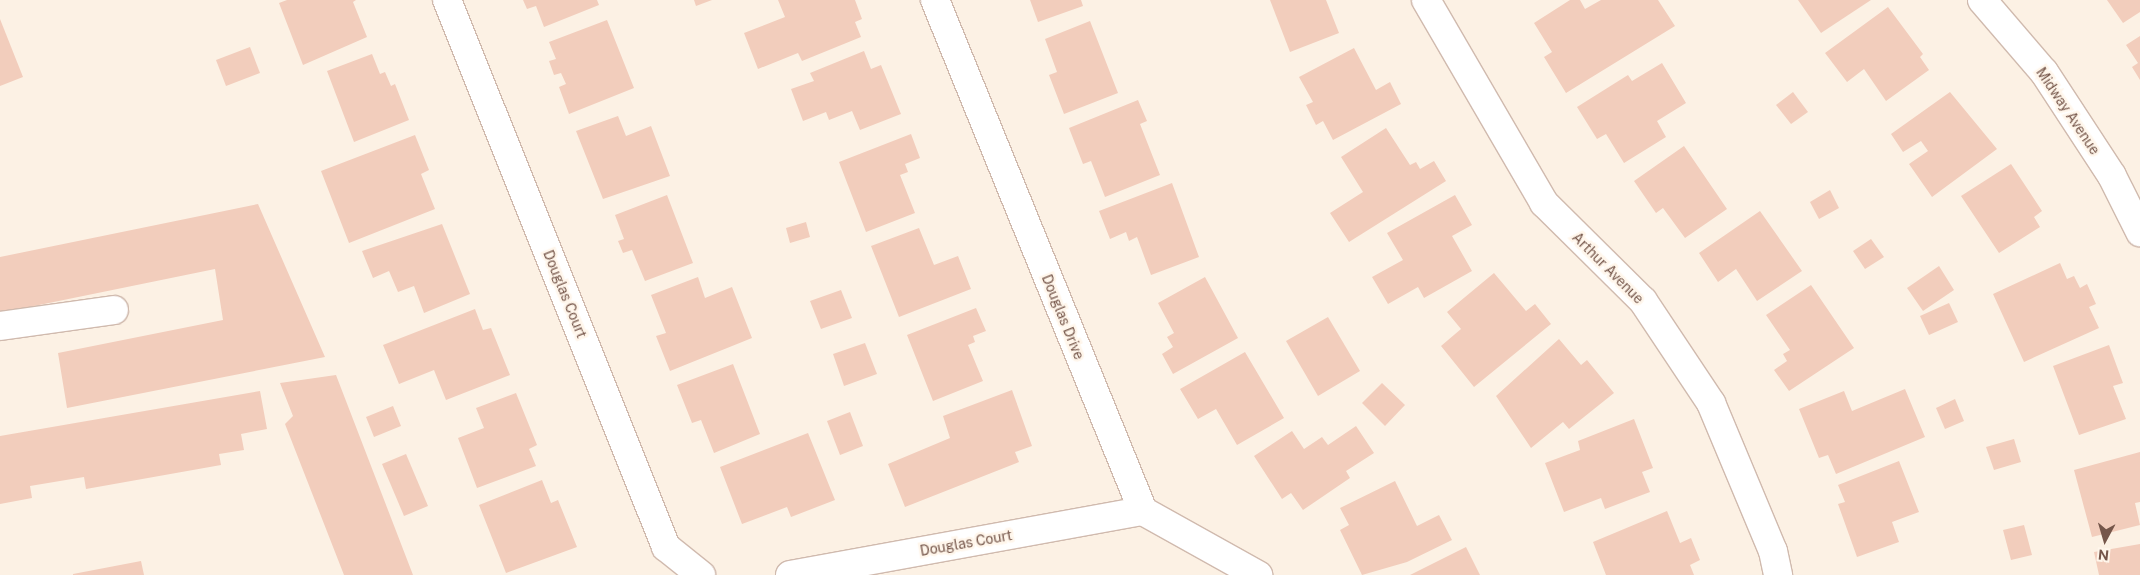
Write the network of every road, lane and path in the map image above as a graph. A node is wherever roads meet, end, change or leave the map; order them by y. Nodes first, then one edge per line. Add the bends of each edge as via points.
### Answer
1 (447, 0) edge
2 (935, 0) edge
3 (1426, 0) edge
4 (1982, 0) edge
5 (2140, 232) edge
6 (114, 310) dead end
7 (0, 326) edge
8 (1143, 511) junction
9 (701, 575) edge
10 (790, 575) edge
11 (1258, 575) edge
12 (1778, 575) edge

1 - 9 street, Douglas Court via 666,547
2 - 8 street, Douglas Drive
3 - 12 street, Arthur Avenue via 1544,203 1643,301 1711,403 1773,551
4 - 5 street, Midway Avenue via 2044,72 2112,176
6 - 7 street
8 - 10 street, Douglas Court
8 - 11 street

